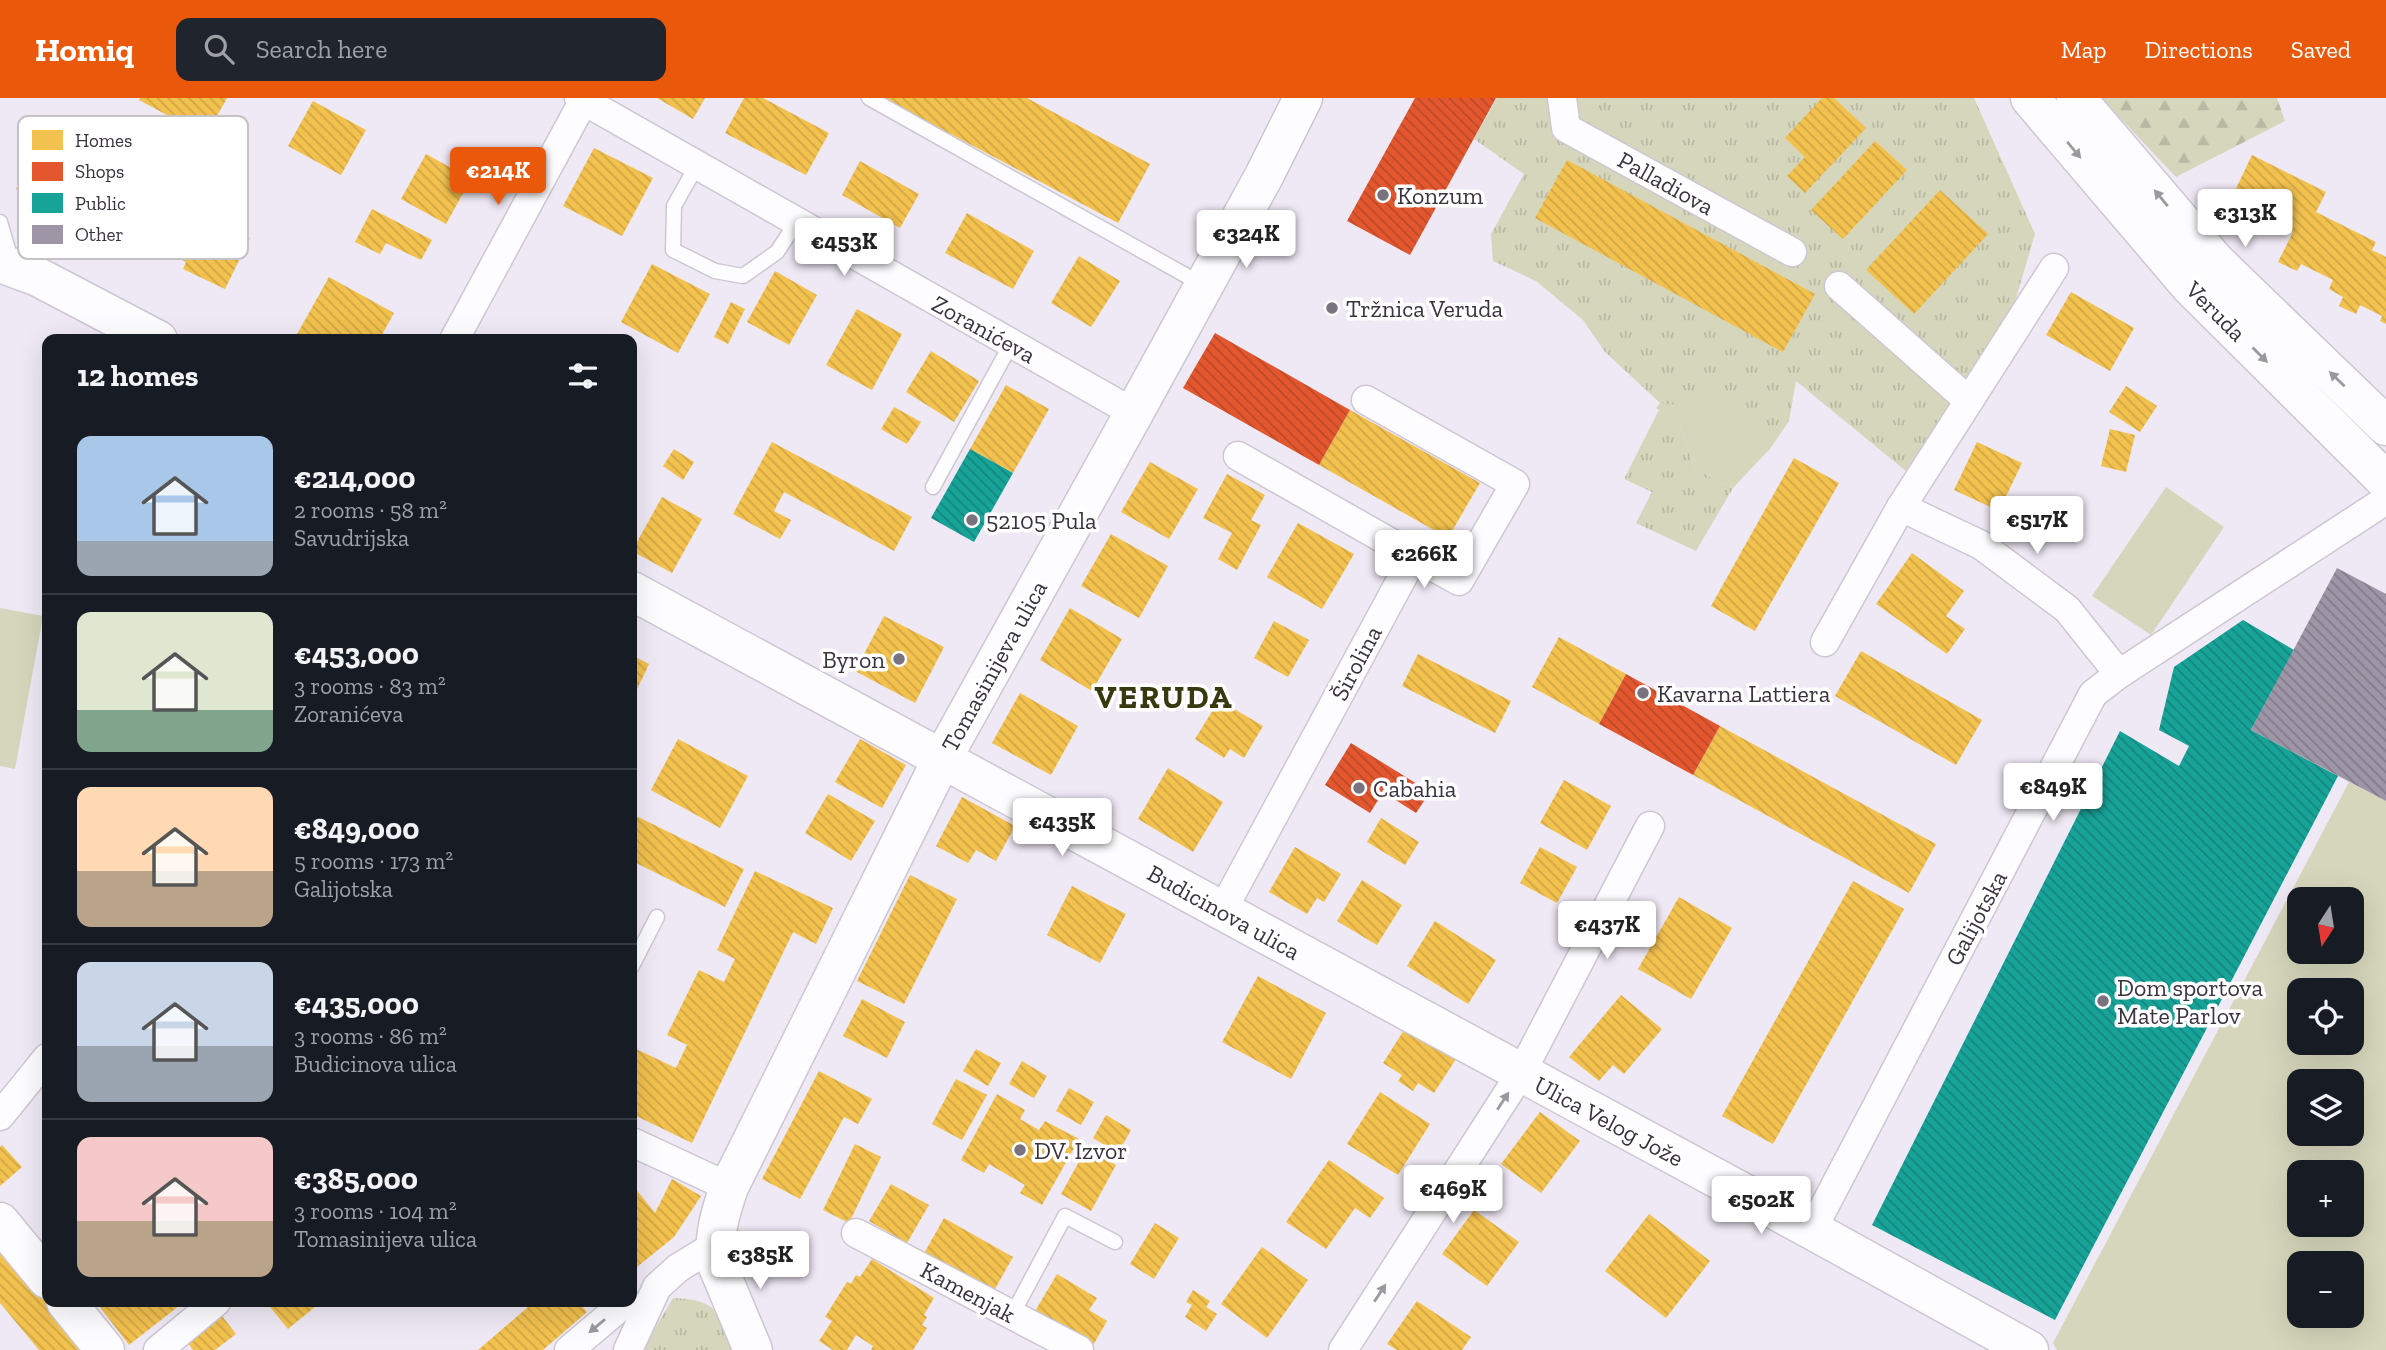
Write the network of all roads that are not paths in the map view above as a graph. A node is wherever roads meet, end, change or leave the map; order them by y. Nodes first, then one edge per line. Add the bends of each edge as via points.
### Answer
1 (869, 98) edge
2 (1303, 98) edge
3 (1562, 98) edge
4 (2030, 98) edge
5 (2076, 98) edge
6 (582, 99) edge
7 (697, 165) junction
8 (0, 222) edge
9 (796, 223) junction
10 (1792, 252) dead end
11 (7, 265) edge
12 (2054, 268) dead end
13 (1204, 285) junction
14 (1839, 286) dead end
15 (147, 334) edge
16 (457, 334) edge
17 (1011, 344) junction
18 (1366, 400) dead end
19 (1969, 401) junction
20 (1134, 413) junction
21 (2386, 426) edge
22 (1238, 456) dead end
23 (2386, 481) edge
24 (933, 487) dead end
25 (2386, 500) edge
26 (1901, 507) junction
27 (1414, 556) junction
28 (637, 594) edge
29 (1825, 642) dead end
30 (2119, 674) junction
31 (942, 759) junction
32 (1650, 826) dead end
33 (1222, 911) junction
34 (657, 917) dead end
35 (637, 956) edge
36 (42, 1064) edge
37 (1521, 1073) junction
38 (0, 1116) edge
39 (637, 1144) edge
40 (729, 1187) junction
41 (0, 1222) edge
42 (1812, 1230) junction
43 (856, 1233) dead end
44 (1115, 1242) dead end
45 (714, 1246) junction
46 (42, 1273) edge
47 (644, 1293) edge
48 (70, 1307) edge
49 (210, 1307) edge
50 (620, 1307) edge
51 (1012, 1315) junction
52 (105, 1350) edge
53 (158, 1350) edge
54 (569, 1350) edge
55 (628, 1350) edge
56 (753, 1350) edge
57 (1079, 1350) edge
58 (1343, 1350) edge
59 (2029, 1350) edge

1 - 13 lane
2 - 13 main road, Tomasinijeva ulica
3 - 10 street, Palladiova via 1566,128
4 -> 23 main road, Veruda via 2190,286
21 -> 5 main road, Veruda via 2216,262
6 - 7 street, Zoranićeva
6 - 16 street
7 - 9 street, Zoranićeva
7 - 9 lane via 674,206 673,250 715,271 743,276 777,252
8 - 11 lane
9 - 17 street, Zoranićeva
11 - 15 main road
12 - 19 street
13 - 20 main road, Tomasinijeva ulica
14 - 19 street
17 - 20 street, Zoranićeva
17 - 24 lane
18 - 27 street via 1515,484 1459,582
19 - 26 street
20 - 31 main road, Tomasinijeva ulica
22 - 27 street
25 - 30 street, Galijotska
26 - 29 street
26 - 30 street via 1981,545 2067,609
27 - 33 street, Širolina
28 - 31 main road, Budicinova ulica
30 - 42 street, Galijotska via 2093,694
31 - 33 main road, Budicinova ulica
31 - 40 main road, Tomasinijeva ulica
32 - 37 street
33 - 37 main road, Budicinova ulica
34 - 35 lane
36 - 38 street
37 - 42 main road, Ulica Velog Jože
58 -> 37 street
39 - 40 street
40 - 45 main road, Tomasinijeva ulica
41 - 46 main road
42 - 59 main road, Ulica Velog Jože
43 - 51 street, Kamenjak
44 - 51 lane via 1065,1216
45 - 47 street
45 - 56 main road, Tomasinijeva ulica via 722,1279
47 - 55 street
48 - 52 main road
49 - 53 street
50 -> 54 street
51 - 57 street, Kamenjak

